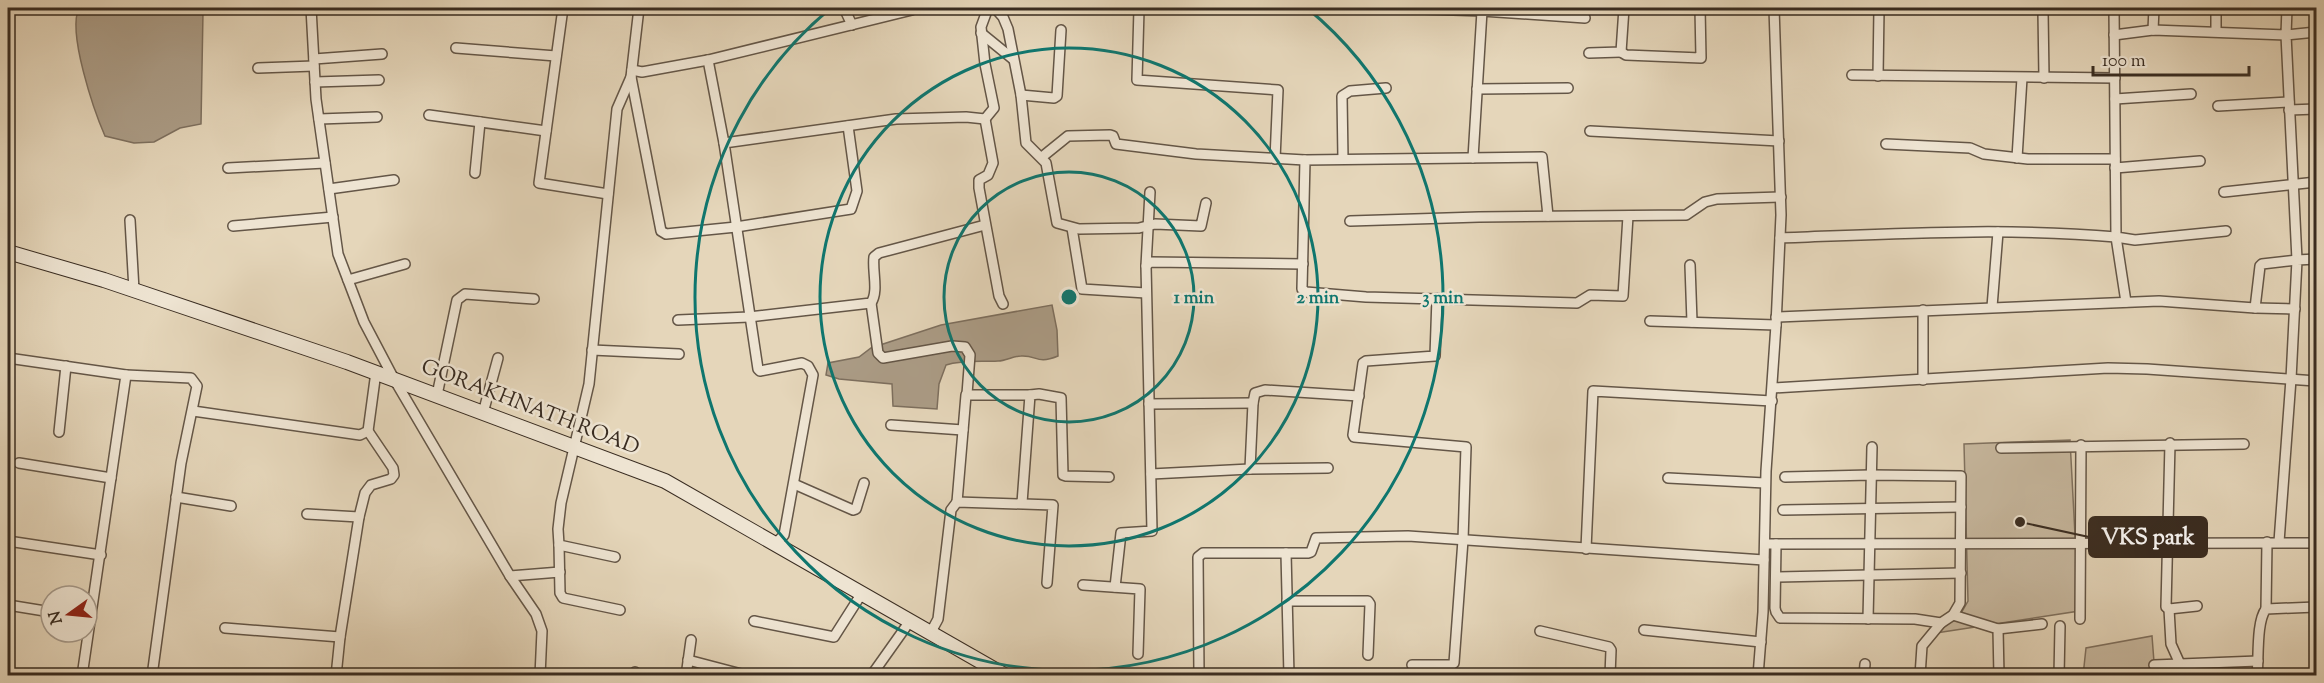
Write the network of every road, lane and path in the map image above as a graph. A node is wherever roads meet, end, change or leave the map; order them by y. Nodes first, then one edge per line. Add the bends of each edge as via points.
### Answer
1 (311, 8) edge
2 (563, 8) edge
3 (636, 8) edge
4 (758, 8) edge
5 (844, 8) edge
6 (988, 8) edge
7 (995, 8) edge
8 (1139, 8) edge
9 (1395, 8) edge
10 (1624, 8) edge
11 (1700, 8) edge
12 (1774, 8) edge
13 (2041, 8) edge
14 (2114, 8) edge
15 (2154, 8) edge
16 (2216, 8) edge
17 (2287, 8) edge
18 (1879, 9) edge
19 (912, 10) dead end
20 (1482, 11) junction
21 (1585, 18) dead end
22 (852, 25) junction
23 (1061, 30) dead end
24 (2153, 30) junction
25 (2216, 32) junction
26 (2316, 32) edge
27 (981, 33) junction
28 (2114, 35) junction
29 (2286, 35) junction
30 (456, 48) dead end
31 (1621, 52) junction
32 (1589, 53) dead end
33 (382, 54) dead end
34 (556, 56) junction
35 (1013, 59) junction
36 (708, 60) junction
37 (314, 63) junction
38 (258, 68) dead end
39 (632, 74) junction
40 (1852, 75) dead end
41 (1878, 76) junction
42 (2022, 78) junction
43 (2044, 78) junction
44 (2115, 78) junction
45 (379, 80) dead end
46 (315, 82) junction
47 (1386, 88) dead end
48 (1477, 88) junction
49 (1568, 88) dead end
50 (2190, 94) dead end
51 (1021, 95) junction
52 (2115, 99) junction
53 (2218, 106) dead end
54 (2289, 106) junction
55 (2316, 109) edge
56 (429, 115) dead end
57 (377, 117) dead end
58 (319, 119) junction
59 (985, 119) junction
60 (480, 122) junction
61 (848, 126) junction
62 (546, 131) junction
63 (1590, 131) dead end
64 (1779, 141) junction
65 (724, 143) junction
66 (1886, 144) dead end
67 (1042, 157) junction
68 (1473, 158) junction
69 (2017, 158) junction
70 (1275, 159) junction
71 (1343, 159) junction
72 (1305, 160) junction
73 (2200, 161) dead end
74 (325, 163) junction
75 (2115, 164) junction
76 (228, 168) dead end
77 (475, 173) dead end
78 (394, 180) dead end
79 (2316, 182) edge
80 (2295, 183) junction
81 (329, 189) junction
82 (1150, 192) dead end
83 (2224, 192) dead end
84 (608, 194) junction
85 (1781, 197) junction
86 (1206, 203) dead end
87 (1548, 216) junction
88 (1628, 216) junction
89 (333, 217) junction
90 (130, 220) dead end
91 (1350, 221) dead end
92 (985, 225) junction
93 (1147, 225) junction
94 (233, 226) dead end
95 (736, 227) junction
96 (1072, 228) junction
97 (2226, 231) dead end
98 (1998, 232) junction
99 (2116, 237) junction
100 (1780, 238) junction
101 (8, 252) edge
102 (2316, 259) edge
103 (2297, 260) junction
104 (405, 264) dead end
105 (1303, 264) junction
106 (1690, 265) dead end
107 (1146, 266) junction
108 (348, 280) junction
109 (134, 290) junction
110 (1146, 293) junction
111 (1437, 298) junction
112 (534, 299) dead end
113 (2126, 302) junction
114 (872, 303) junction
115 (1004, 304) dead end
116 (1992, 307) junction
117 (2255, 308) junction
118 (2295, 309) junction
119 (1923, 310) junction
120 (748, 317) junction
121 (678, 320) dead end
122 (1650, 321) dead end
123 (1776, 321) junction
124 (1692, 322) junction
125 (592, 350) junction
126 (679, 354) dead end
127 (8, 358) edge
128 (498, 358) dead end
129 (66, 366) junction
130 (376, 372) junction
131 (126, 375) junction
132 (394, 379) junction
133 (2291, 379) junction
134 (1923, 380) junction
135 (2316, 381) edge
136 (1773, 388) junction
137 (967, 394) junction
138 (1030, 395) junction
139 (437, 396) junction
140 (1359, 396) junction
141 (1772, 401) junction
142 (1253, 403) junction
143 (1149, 404) junction
144 (194, 411) junction
145 (483, 413) junction
146 (891, 425) dead end
147 (963, 430) junction
148 (368, 431) junction
149 (59, 432) dead end
150 (2170, 443) junction
151 (2244, 444) dead end
152 (2081, 445) junction
153 (574, 447) junction
154 (1872, 447) dead end
155 (2001, 448) dead end
156 (19, 463) dead end
157 (1328, 468) dead end
158 (1250, 469) junction
159 (1151, 474) junction
160 (1871, 475) junction
161 (1109, 477) dead end
162 (1785, 477) dead end
163 (111, 478) junction
164 (1668, 478) dead end
165 (864, 483) dead end
166 (1766, 483) junction
167 (794, 484) junction
168 (176, 497) junction
169 (957, 502) junction
170 (1022, 503) junction
171 (231, 506) dead end
172 (1961, 507) junction
173 (1871, 508) junction
174 (1784, 510) dead end
175 (307, 514) dead end
176 (359, 517) junction
177 (1463, 540) junction
178 (8, 541) edge
179 (2167, 542) junction
180 (2267, 542) junction
181 (2279, 542) junction
182 (1869, 543) junction
183 (1961, 543) junction
184 (2081, 543) junction
185 (2316, 543) edge
186 (775, 544) junction
187 (1764, 544) junction
188 (1776, 544) junction
189 (559, 545) junction
190 (1586, 549) junction
191 (1286, 553) junction
192 (101, 555) junction
193 (615, 557) dead end
194 (1764, 560) junction
195 (560, 572) junction
196 (1961, 573) junction
197 (1868, 575) junction
198 (510, 576) junction
199 (1776, 577) junction
200 (1047, 583) dead end
201 (96, 584) edge
202 (1083, 585) dead end
203 (1115, 587) junction
204 (862, 593) junction
205 (1287, 601) junction
206 (8, 605) edge
207 (2197, 606) dead end
208 (2316, 607) edge
209 (2169, 609) junction
210 (2266, 609) junction
211 (39, 610) edge
212 (620, 610) dead end
213 (1953, 615) junction
214 (1868, 619) junction
215 (2080, 619) dead end
216 (754, 621) dead end
217 (910, 621) junction
218 (1941, 623) junction
219 (2042, 624) dead end
220 (2060, 626) dead end
221 (225, 628) dead end
222 (1998, 629) junction
223 (1644, 630) dead end
224 (1540, 631) dead end
225 (931, 632) junction
226 (340, 637) junction
227 (692, 640) dead end
228 (1761, 642) junction
229 (86, 644) edge
230 (1138, 654) dead end
231 (1368, 655) dead end
232 (688, 660) junction
233 (2259, 661) junction
234 (1412, 664) dead end
235 (1865, 664) dead end
236 (2154, 664) dead end
237 (2181, 664) junction
238 (1453, 665) junction
239 (1198, 674) edge
240 (82, 675) edge
241 (152, 675) edge
242 (336, 675) edge
243 (540, 675) edge
244 (686, 675) edge
245 (749, 675) edge
246 (871, 675) edge
247 (1006, 675) edge
248 (1289, 675) edge
249 (1457, 675) edge
250 (1610, 675) edge
251 (1758, 675) edge
252 (1864, 675) edge
253 (1920, 675) edge
254 (1999, 675) edge
255 (2059, 675) edge
256 (2257, 675) edge

1 - 37 street
2 - 34 street
3 - 4 street
3 - 39 street
5 - 22 street
6 - 27 street
7 - 35 street via 1006,23
8 - 70 street via 1137,80 1278,90
9 - 20 street
10 - 31 street
11 - 31 street via 1701,58
12 - 64 street
13 - 43 street
14 - 28 street
15 - 24 street
16 - 25 street
17 - 29 street
18 - 41 street
19 - 22 street
20 - 21 street
20 - 48 street
22 - 36 street
23 - 51 street via 1057,96
24 - 25 street
24 - 28 street
25 - 29 street
26 - 29 street
27 - 35 street
27 - 59 street via 994,108
28 - 44 street
29 - 54 street
30 - 34 street
31 - 32 street
33 - 37 street
34 - 62 street
35 - 51 street
36 - 39 street
36 - 65 street
37 - 38 street
37 - 46 street
39 - 84 street via 617,108
39 - 95 street via 662,231 666,234
40 - 41 street
41 - 42 street
42 - 43 street
42 - 69 street
43 - 44 street
44 - 52 street
45 - 46 street
46 - 58 street
47 - 71 street via 1350,91 1342,96
48 - 49 street
48 - 68 street
50 - 52 street
51 - 67 street via 1026,143
52 - 75 street
53 - 54 street
54 - 55 street
54 - 80 street
56 - 60 street
57 - 58 street
58 - 74 street
59 - 61 street via 896,119
59 - 92 street via 993,163 988,176 980,180
60 - 62 street
60 - 77 street
61 - 65 street
61 - 95 street via 857,191 851,209
62 - 84 street via 539,183
63 - 64 street
64 - 85 street
65 - 95 street
66 - 69 street via 1971,148 1984,154
67 - 70 street via 1068,136 1110,135 1116,144
67 - 96 street via 1055,220
68 - 71 street
68 - 87 street via 1542,157
69 - 75 street
70 - 72 street
71 - 72 street
72 - 105 street
73 - 75 street
74 - 76 street
74 - 81 street
75 - 99 street
78 - 81 street
79 - 80 street
80 - 83 street
80 - 103 street
81 - 89 street
82 - 93 street
84 - 125 street
85 - 88 street via 1717,199 1686,215
85 - 100 street
86 - 93 street via 1201,226
87 - 88 street
87 - 91 street
88 - 111 street via 1623,296 1590,295 1577,303
89 - 94 street
89 - 108 street via 338,254
90 - 109 street
92 - 114 street via 879,253 873,264
92 - 115 street
93 - 96 street
93 - 107 street
95 - 120 street
96 - 110 street via 1082,289
97 - 99 street via 2135,240
98 - 99 street via 2049,231
98 - 100 street
98 - 116 street
99 - 113 street
100 - 123 street
101 - 109 main road, GORAKHNATH ROAD
102 - 103 street
103 - 117 street via 2262,264
103 - 118 street
104 - 108 street
105 - 107 street via 1150,262
105 - 111 street via 1302,289 1306,292
106 - 124 street
107 - 110 street
108 - 132 street via 364,322
109 - 130 main road, GORAKHNATH ROAD
110 - 143 street
111 - 140 street via 1435,356 1364,361
112 - 139 street via 460,296
113 - 116 street
113 - 117 street
114 - 120 street
114 - 137 street via 878,353 884,358 965,347 970,355
116 - 119 street
117 - 118 street
118 - 133 street
119 - 123 street
119 - 134 street
120 - 121 street
120 - 167 street via 759,370 802,363 813,375
122 - 124 street
123 - 124 street
123 - 136 street
125 - 126 street
125 - 153 street via 589,384
127 - 129 street
128 - 145 street
129 - 131 street
129 - 149 street
130 - 132 main road, GORAKHNATH ROAD
130 - 148 street
131 - 144 street via 191,378 197,386
131 - 163 street
132 - 139 main road, GORAKHNATH ROAD
132 - 198 street
133 - 134 street via 2108,368
133 - 135 street
133 - 181 street
134 - 136 street
136 - 141 street
137 - 138 street
137 - 147 street
138 - 161 street via 1061,398 1064,475
138 - 170 street
139 - 145 main road, GORAKHNATH ROAD
140 - 142 street via 1265,390 1255,393
140 - 177 street via 1353,436 1466,447
141 - 166 street
141 - 190 street via 1593,391
142 - 143 street
142 - 158 street
143 - 159 street
144 - 148 street via 356,436
144 - 168 street
145 - 153 main road, GORAKHNATH ROAD
146 - 147 street
147 - 169 street
148 - 176 street via 394,475 368,488
150 - 151 street
150 - 152 street
150 - 179 street
152 - 155 street
152 - 184 street
153 - 186 main road, GORAKHNATH ROAD via 665,481
153 - 189 street via 561,503
154 - 160 street
156 - 163 street
157 - 158 street
158 - 159 street
159 - 203 street via 1152,531 1120,533
160 - 162 street
160 - 172 street via 1960,475
160 - 173 street
163 - 192 street
164 - 166 street
165 - 167 street via 855,510
166 - 187 street
167 - 186 street via 784,535
168 - 171 street
168 - 241 street
169 - 170 street
169 - 225 street via 951,510 938,619
170 - 200 street via 1053,505
172 - 173 street
172 - 183 street
173 - 174 street
173 - 182 street
175 - 176 street
176 - 226 street
177 - 190 street
177 - 191 street via 1408,536 1316,538 1310,553
177 - 238 street
178 - 192 street
179 - 180 street
179 - 184 street
179 - 209 street
180 - 181 street
180 - 210 street
181 - 185 street
182 - 183 street
182 - 188 street
182 - 197 street
183 - 184 street
183 - 196 street
184 - 215 street
186 - 204 main road, GORAKHNATH ROAD
187 - 188 street
187 - 194 street
188 - 199 street
189 - 193 street
189 - 195 street
190 - 194 street
191 - 205 street
191 - 239 street via 1199,554
192 - 201 street
194 - 228 street
195 - 198 street
195 - 212 street via 560,593 566,601
196 - 197 street
196 - 213 street via 1960,603
197 - 199 street
197 - 214 street
198 - 243 street via 540,623
199 - 214 street via 1776,612 1780,618
202 - 203 street
203 - 230 street via 1140,590
204 - 216 street via 834,637
204 - 217 main road, GORAKHNATH ROAD
205 - 231 street via 1368,601
205 - 248 street
206 - 211 street
207 - 209 street
208 - 210 street
209 - 237 street via 2171,644
210 - 233 street
213 - 218 street
213 - 222 street
214 - 218 street
217 - 225 main road, GORAKHNATH ROAD
217 - 246 street
218 - 253 street via 1922,646
219 - 222 street
220 - 255 street
221 - 226 street
222 - 254 street
223 - 228 street
224 - 250 street via 1609,647
225 - 247 main road, GORAKHNATH ROAD
226 - 242 street
227 - 232 street
228 - 251 street
229 - 240 street
232 - 244 street
232 - 245 street
233 - 237 street
233 - 256 street
234 - 238 street
235 - 252 street
236 - 237 street
238 - 249 street

